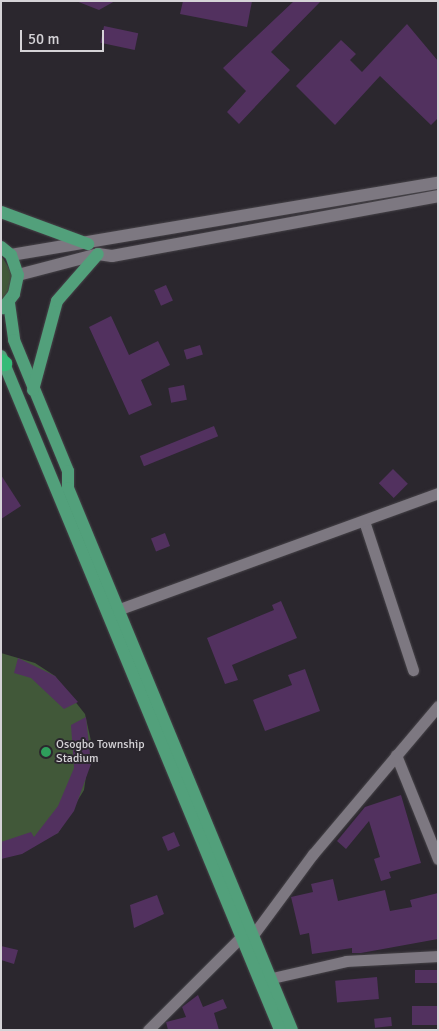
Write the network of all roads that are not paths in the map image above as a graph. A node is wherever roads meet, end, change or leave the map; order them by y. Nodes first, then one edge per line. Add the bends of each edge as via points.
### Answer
1 (438, 183) edge
2 (438, 196) edge
3 (1, 212) edge
4 (88, 244) junction
5 (6, 251) edge
6 (98, 254) junction
7 (18, 276) junction
8 (5, 306) edge
9 (2, 360) edge
10 (33, 390) junction
11 (438, 493) edge
12 (364, 521) junction
13 (117, 610) junction
14 (413, 670) dead end
15 (438, 706) edge
16 (396, 755) junction
17 (438, 859) edge
18 (248, 935) junction
19 (438, 956) edge
20 (272, 978) junction
21 (148, 1030) edge
22 (280, 1030) edge
23 (292, 1030) edge

1 - 4 main road
2 - 6 main road via 112,256
3 - 4 main road
4 - 5 main road
5 - 7 main road
6 - 7 main road
6 - 10 main road via 57,301
7 - 8 main road
8 - 10 main road
9 - 18 main road
10 - 13 main road via 68,471 68,488
11 - 12 street
12 - 13 street
12 - 14 street
13 - 18 main road
15 - 16 street
16 - 17 street
16 - 18 street
18 - 20 main road
18 - 21 street
18 - 22 main road
19 - 20 street via 346,961
20 - 23 main road

